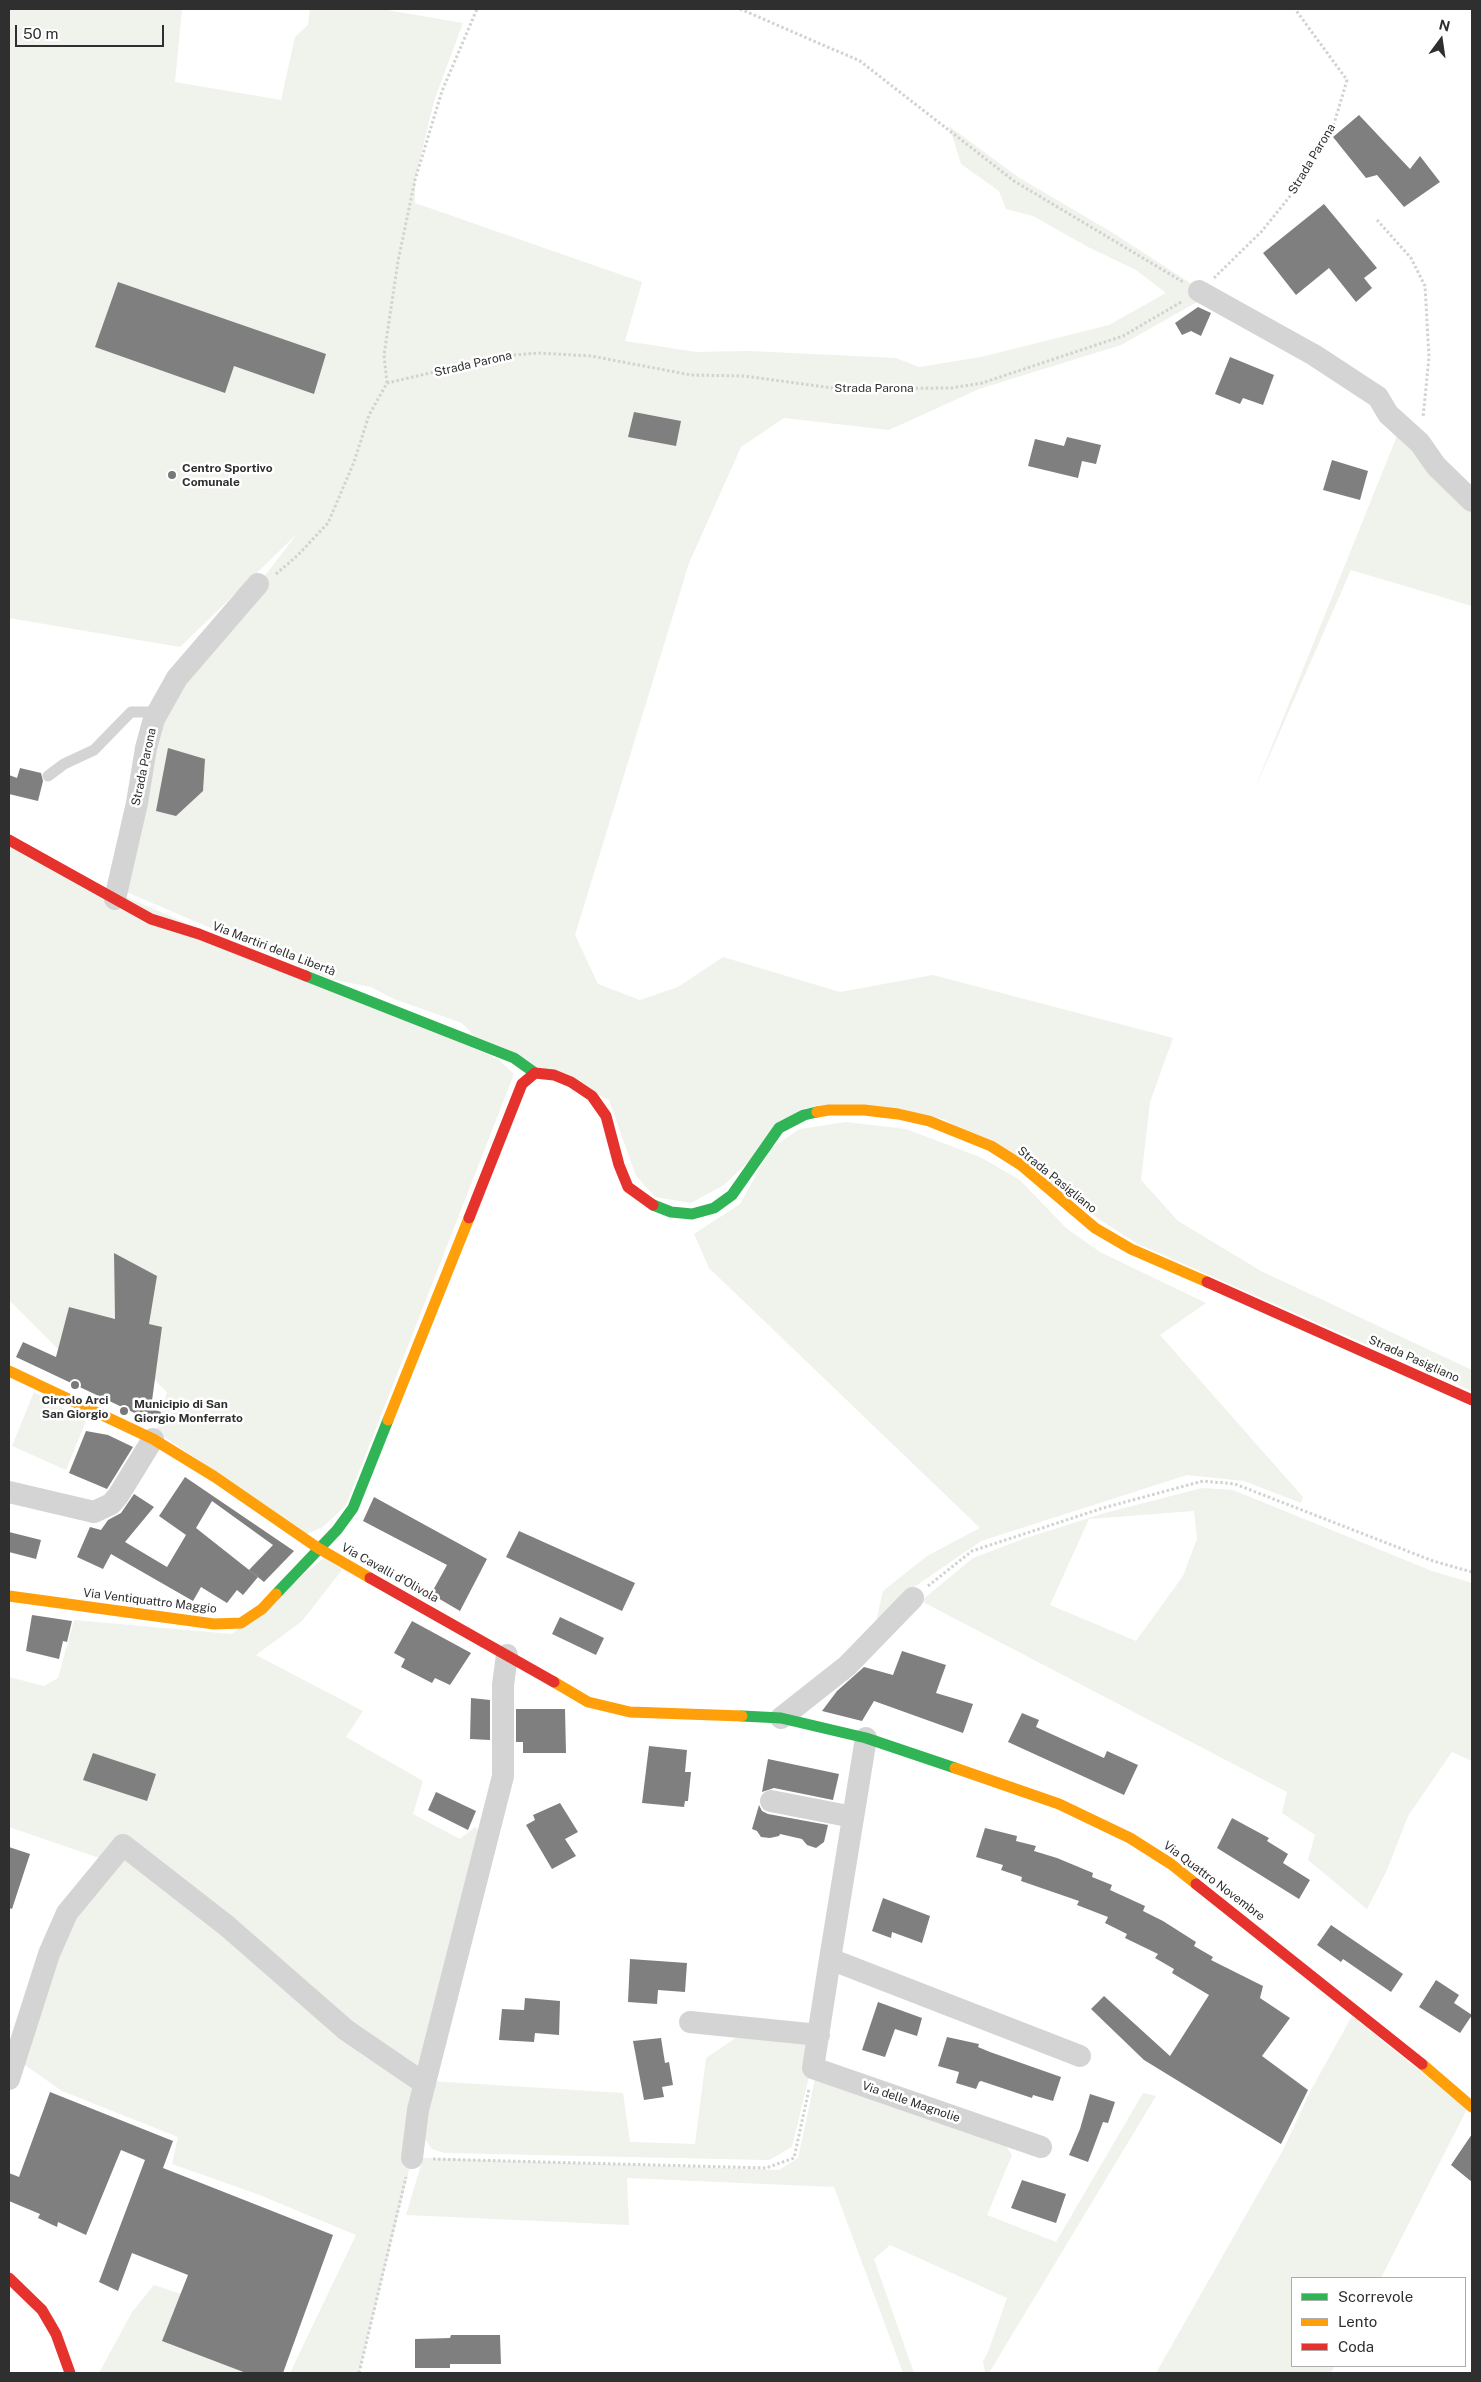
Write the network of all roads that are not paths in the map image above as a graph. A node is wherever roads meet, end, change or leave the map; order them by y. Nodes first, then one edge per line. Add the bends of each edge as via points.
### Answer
1 (1199, 291) road end
2 (1472, 501) edge
3 (258, 584) road end
4 (158, 712) junction
5 (48, 776) dead end
6 (9, 840) edge
7 (115, 899) junction
8 (535, 1073) junction
9 (10, 1371) edge
10 (1472, 1400) edge
11 (153, 1439) junction
12 (9, 1492) edge
13 (318, 1548) junction
14 (9, 1596) edge
15 (913, 1598) road end
16 (507, 1655) junction
17 (781, 1718) junction
18 (866, 1738) junction
19 (772, 1801) dead end
20 (853, 1817) junction
21 (830, 1959) junction
22 (690, 2022) dead end
23 (819, 2035) junction
24 (1080, 2056) dead end
25 (9, 2079) edge
26 (425, 2084) junction
27 (1472, 2107) edge
28 (1041, 2147) dead end
29 (412, 2158) road end
30 (9, 2278) edge
31 (70, 2373) edge

1 - 2 street via 1347,375 1378,397 1388,414 1420,443 1436,466
3 - 4 street, Strada Parona via 177,678
4 - 5 lane via 132,712 94,750 64,764
4 - 7 street, Strada Parona via 146,748
6 - 7 street, Via Martiri della Libertà
7 - 8 street, Via Martiri della Libertà via 151,919 199,934 514,1058
8 - 10 street, Strada Pasigliano via 554,1075 592,1096 606,1116 628,1187 647,1202 671,1212 692,1214 714,1208 732,1195 780,1128 804,1115 829,1110 898,1114 945,1127 991,1146 1021,1165 1095,1228 1131,1249
8 - 13 street, Via Ventiquattro Maggio via 522,1084 353,1508
9 - 11 street, Via Cavalli d'Olivola
11 - 12 street via 118,1496 111,1504 94,1512
11 - 13 street, Via Cavalli d'Olivola
13 - 14 street, Via Ventiquattro Maggio via 262,1609 241,1622 214,1624
13 - 16 street, Via Cavalli d'Olivola
15 - 17 street via 846,1666
16 - 17 street, Via Cavalli d'Olivola via 588,1702 606,1708 630,1712
16 - 26 street via 503,1685 503,1776
17 - 18 street, Via Quattro Novembre
18 - 20 street
18 - 27 street, Via Quattro Novembre via 1059,1804 1130,1838 1171,1864 1234,1912
19 - 20 street
20 - 21 street
21 - 23 street
21 - 24 street
22 - 23 street
23 - 28 street, Via delle Magnolie via 813,2068
25 - 26 street via 49,1954 67,1913 123,1845 227,1926 346,2030
26 - 29 street
30 - 31 street via 42,2310 56,2334

